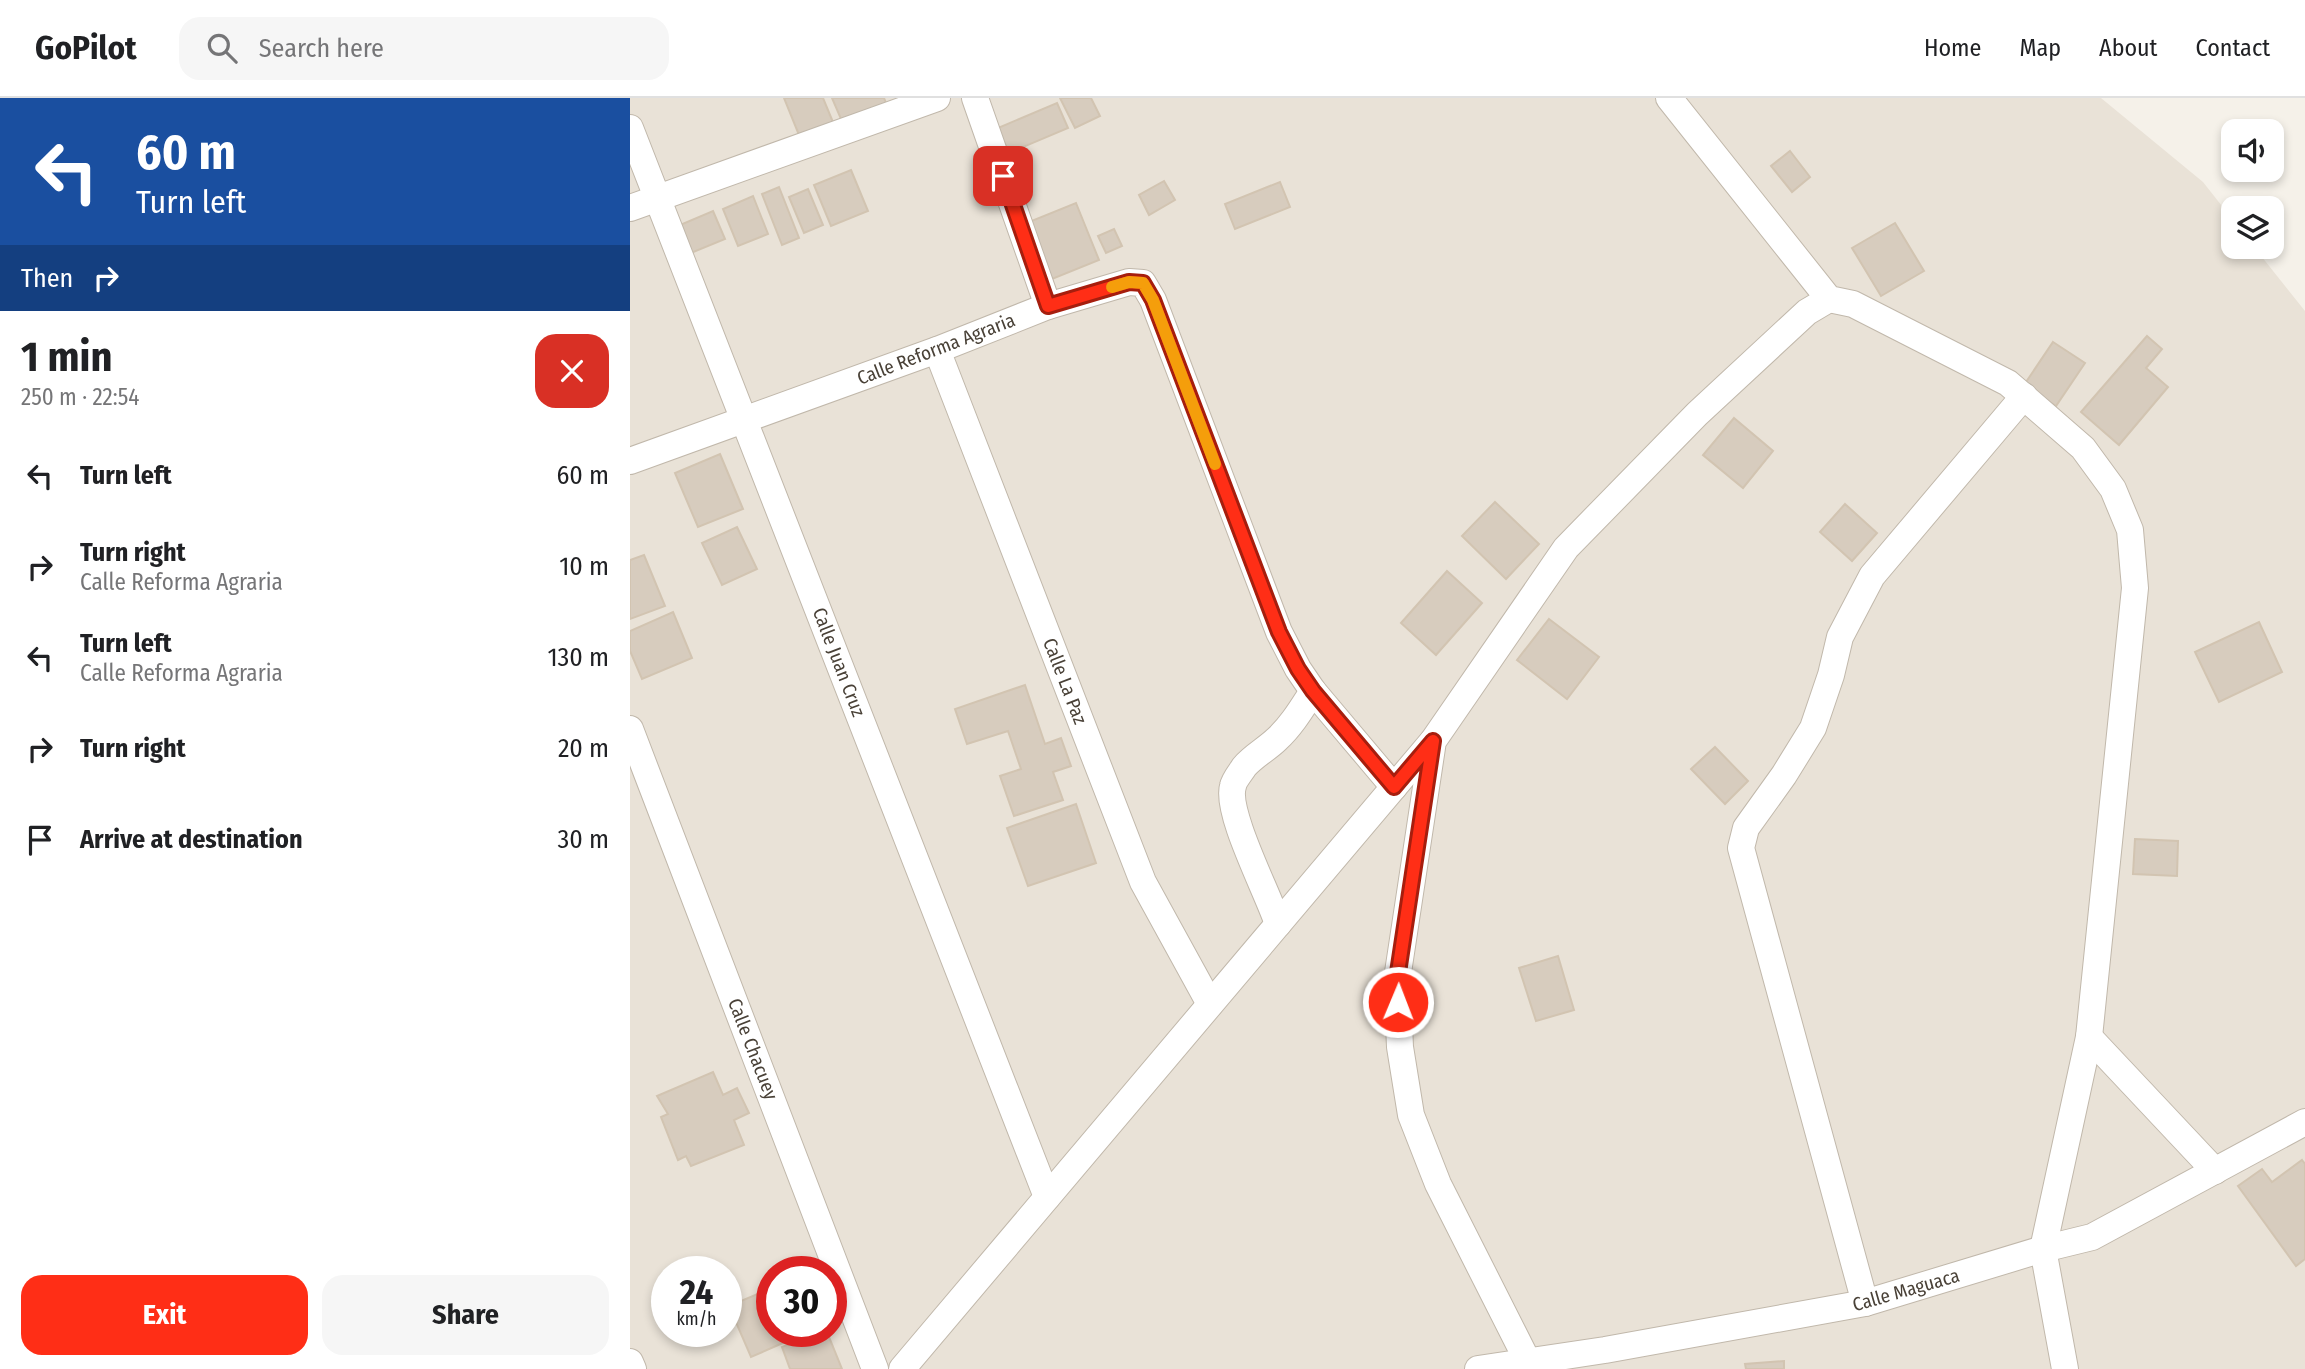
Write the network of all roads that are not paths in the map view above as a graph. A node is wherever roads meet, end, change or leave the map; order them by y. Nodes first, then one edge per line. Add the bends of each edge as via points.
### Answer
1 (937, 98) edge
2 (975, 98) edge
3 (1669, 98) edge
4 (630, 128) edge
5 (658, 198) junction
6 (630, 208) edge
7 (1829, 299) junction
8 (1048, 306) junction
9 (937, 350) junction
10 (2024, 396) junction
11 (744, 420) junction
12 (630, 461) edge
13 (1313, 691) junction
14 (630, 729) edge
15 (1433, 741) junction
16 (1394, 787) junction
17 (1278, 924) junction
18 (1210, 1004) junction
19 (2089, 1037) junction
20 (2305, 1122) edge
21 (2215, 1171) junction
22 (1047, 1197) junction
23 (2043, 1250) junction
24 (1865, 1303) junction
25 (1527, 1360) junction
26 (1606, 1360) edge
27 (630, 1362) edge
28 (633, 1369) edge
29 (875, 1369) edge
30 (902, 1369) edge
31 (1478, 1369) edge
32 (2065, 1369) edge

1 - 5 street
2 - 8 street
3 - 7 street
4 - 5 street, Calle Juan Cruz
5 - 6 street
5 - 11 street, Calle Juan Cruz
7 - 10 street via 1853,304
7 - 15 street via 1807,312 1697,414 1566,548
8 - 9 street, Calle Reforma Agraria
8 - 13 street, Calle Reforma Agraria via 1129,282 1143,283 1279,632
9 - 11 street, Calle Reforma Agraria
9 - 18 street, Calle La Paz via 1143,883
10 - 19 street via 2082,448 2113,489 2130,530 2135,588
10 - 24 street via 1872,576 1840,637 1813,728 1746,828 1741,848
11 - 12 street, Calle Reforma Agraria
11 - 22 street, Calle Juan Cruz
13 - 16 street, Calle Reforma Agraria
13 - 17 street via 1292,724 1246,765 1233,785 1231,806
14 - 29 street, Calle Chacuey
15 - 16 street
15 - 25 street via 1397,979 1400,1047 1411,1115 1438,1184
16 - 17 street
17 - 18 street
18 - 22 street
19 - 21 street
19 - 23 street
20 - 21 street, Calle Maguaca
21 - 23 street, Calle Maguaca via 2092,1237
22 - 30 street
23 - 24 street, Calle Maguaca
23 - 32 street
24 - 26 street, Calle Maguaca
25 - 26 street, Calle Maguaca
25 - 31 street, Calle Maguaca
27 - 28 street

